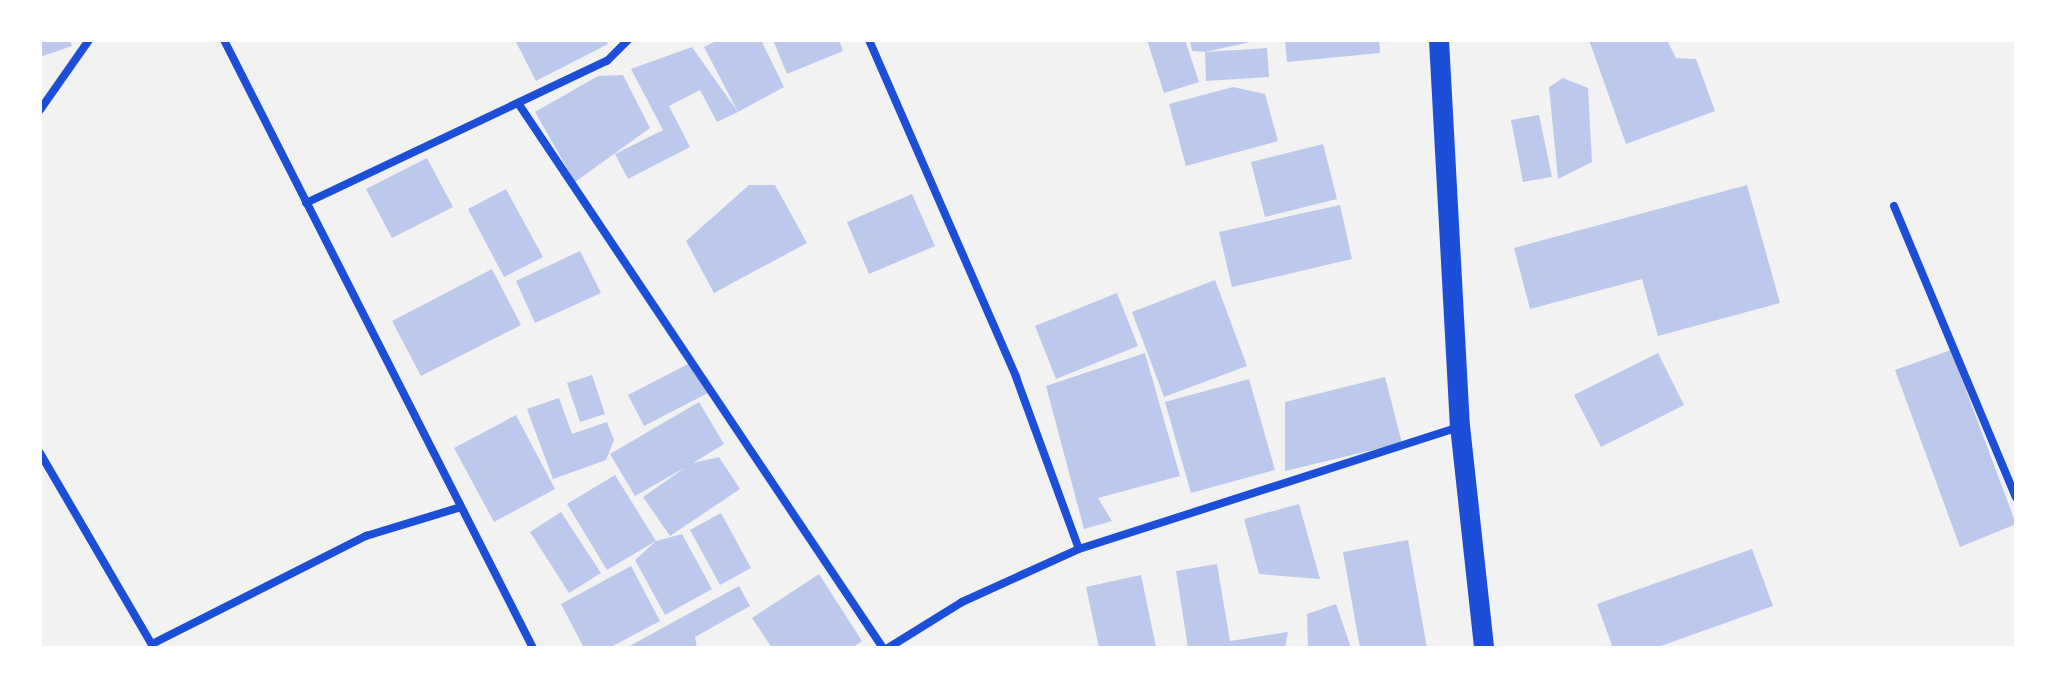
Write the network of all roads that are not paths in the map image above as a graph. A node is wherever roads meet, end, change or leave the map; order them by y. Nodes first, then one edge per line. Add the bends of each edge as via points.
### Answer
1 (89, 40) edge
2 (224, 40) edge
3 (628, 40) edge
4 (869, 40) edge
5 (1439, 40) edge
6 (518, 103) junction
7 (40, 110) edge
8 (306, 203) junction
9 (1894, 206) dead end
10 (1460, 426) junction
11 (40, 453) edge
12 (2016, 497) edge
13 (461, 507) junction
14 (1079, 549) junction
15 (153, 646) edge
16 (533, 648) edge
17 (886, 648) edge
18 (1484, 648) edge

1 - 7 street
2 - 8 street
3 - 6 street via 607,61
4 - 14 street via 1016,377
5 - 10 main road
6 - 8 street
6 - 17 street
8 - 13 street
9 - 12 street
10 - 14 street
10 - 18 main road
11 - 15 street
13 - 15 street via 366,536
13 - 16 street
14 - 17 street via 962,602

